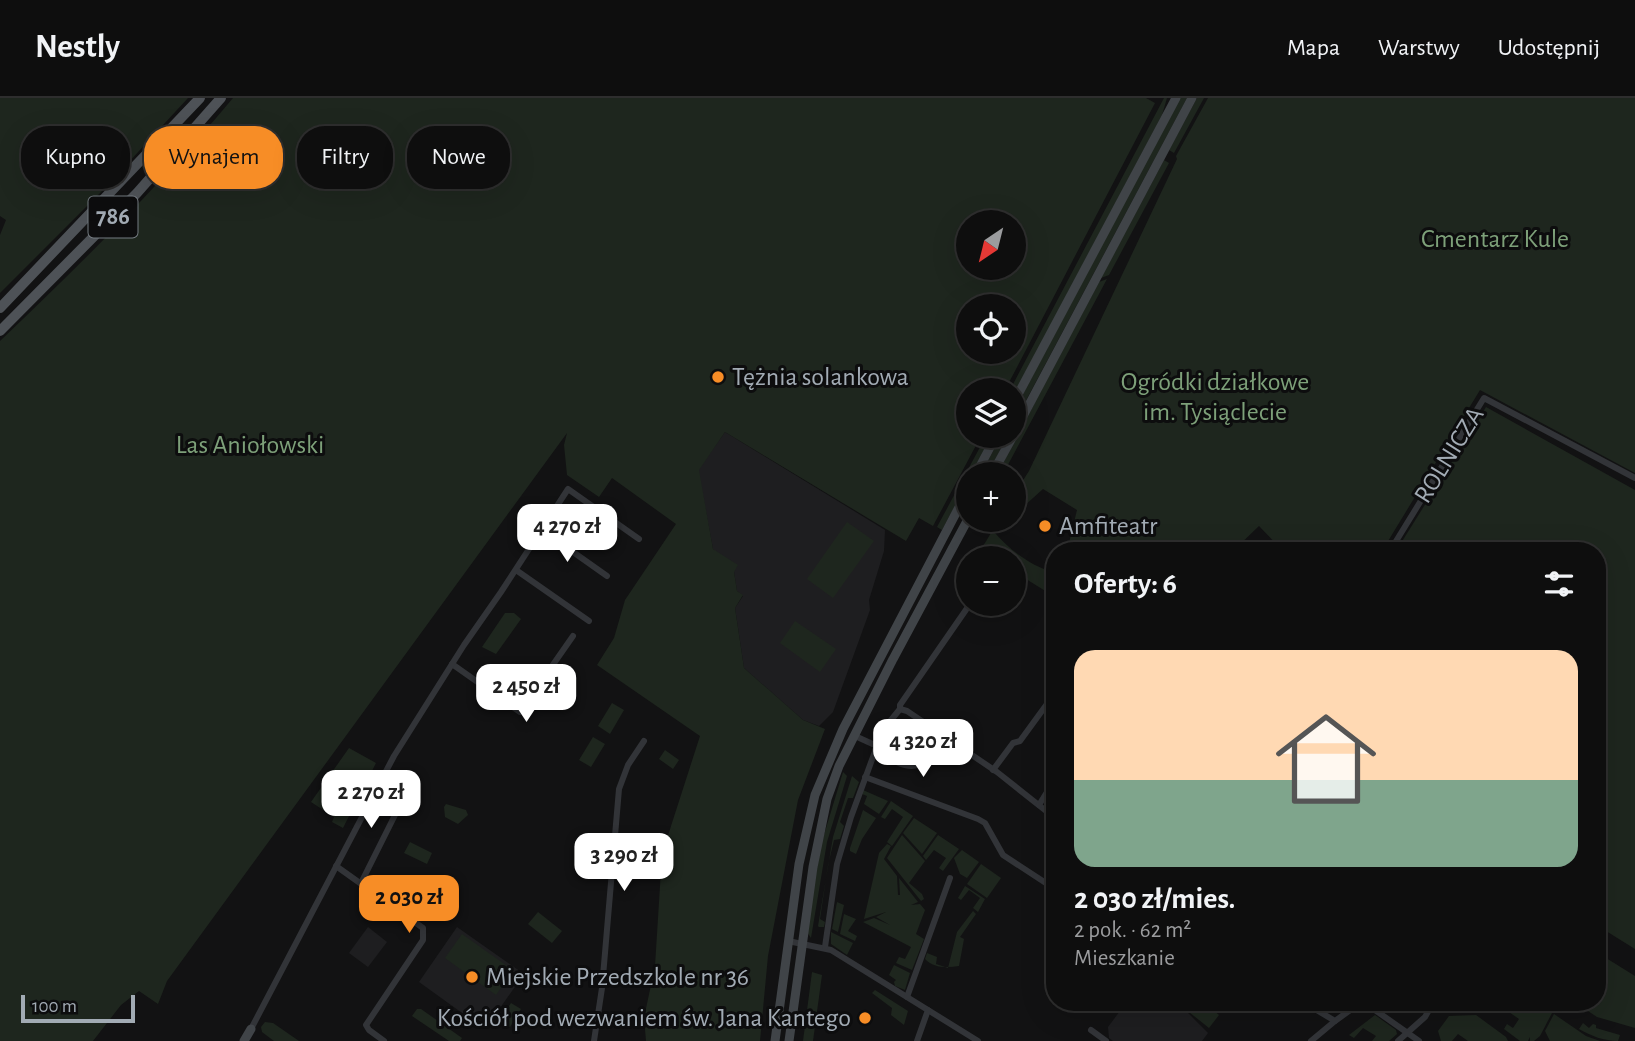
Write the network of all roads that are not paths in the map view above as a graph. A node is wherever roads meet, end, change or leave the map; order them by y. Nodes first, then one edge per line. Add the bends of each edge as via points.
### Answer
1 (200, 98) edge
2 (222, 98) edge
3 (1176, 98) edge
4 (1192, 98) edge
5 (0, 308) edge
6 (0, 331) edge
7 (1026, 380) edge
8 (1026, 411) edge
9 (1635, 478) edge
10 (956, 513) edge
11 (542, 530) junction
12 (961, 532) edge
13 (639, 539) dead end
14 (1395, 542) edge
15 (516, 570) junction
16 (607, 576) dead end
17 (961, 616) edge
18 (589, 621) dead end
19 (573, 636) dead end
20 (452, 664) junction
21 (1046, 705) edge
22 (900, 709) junction
23 (884, 730) junction
24 (855, 736) junction
25 (644, 740) dead end
26 (876, 748) junction
27 (993, 770) junction
28 (865, 777) junction
29 (379, 785) junction
30 (1046, 794) edge
31 (1039, 805) junction
32 (1046, 811) edge
33 (337, 866) junction
34 (950, 878) dead end
35 (361, 883) junction
36 (1046, 883) edge
37 (788, 941) junction
38 (802, 943) junction
39 (825, 947) junction
40 (907, 997) junction
41 (928, 1010) junction
42 (1318, 1011) edge
43 (1351, 1011) edge
44 (1375, 1011) edge
45 (1428, 1011) edge
46 (1335, 1021) junction
47 (251, 1030) joint
48 (1091, 1030) dead end
49 (1407, 1033) junction
50 (244, 1041) edge
51 (384, 1041) edge
52 (594, 1041) edge
53 (775, 1041) edge
54 (789, 1041) edge
55 (916, 1041) edge
56 (978, 1041) edge
57 (1106, 1041) edge
58 (1311, 1041) edge
59 (1398, 1041) edge
60 (1419, 1041) edge

1 - 5 main road, 786
2 - 6 main road, 786 via 137,193
3 - 7 street
4 - 8 street
9 - 14 street, ROLNICZA via 1483,398
10 - 37 street via 828,761 806,832
11 - 13 street via 568,489
11 - 15 street
11 - 16 street
12 - 24 street
15 - 18 street
15 - 20 street
17 - 22 street
19 - 20 street via 520,712
20 - 29 street
21 - 27 street
22 - 23 street
22 - 27 street
23 - 26 street
23 - 26 street via 898,725 923,740 928,748 926,759 908,767
24 - 26 street
24 - 38 street via 827,799
25 - 52 street via 619,789
26 - 28 street
27 - 31 street
28 - 36 street via 985,823 1003,855
28 - 39 street via 836,864
29 - 33 street
29 - 35 street via 404,797
30 - 31 street
31 - 32 street
33 - 35 street
33 - 47 street
34 - 40 street
35 - 51 street via 423,928 423,940 366,1025
37 - 38 street
37 - 53 street
38 - 39 street
38 - 54 street
39 - 40 street
40 - 41 street
41 - 55 street
41 - 56 street
42 - 46 street
43 - 46 street
44 - 49 street
45 - 49 street
46 - 58 street
47 - 50 street
48 - 57 street
49 - 59 street
49 - 60 street

